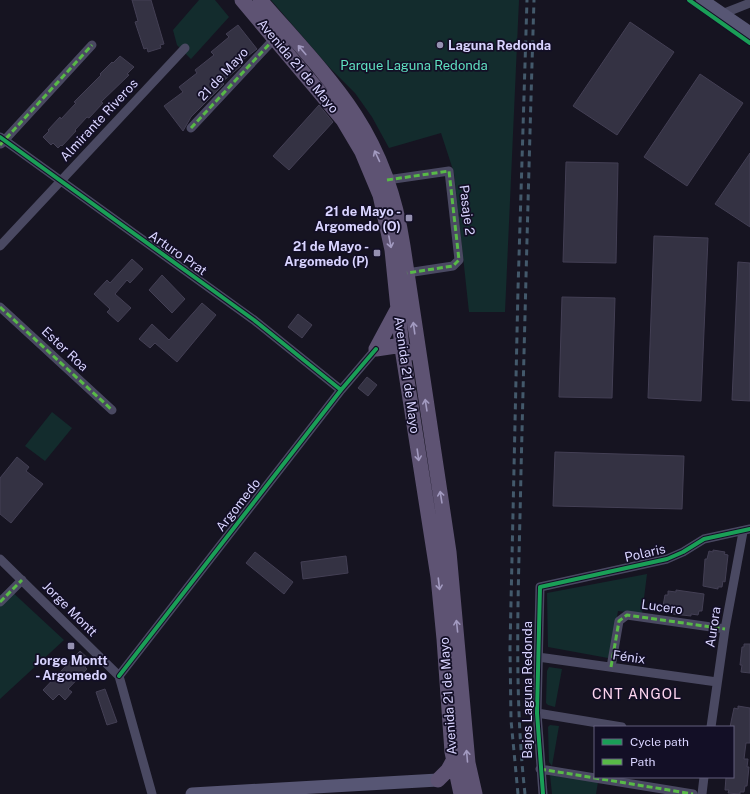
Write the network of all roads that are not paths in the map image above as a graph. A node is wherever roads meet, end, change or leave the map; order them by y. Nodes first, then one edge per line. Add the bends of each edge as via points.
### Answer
1 (242, 0) edge
2 (260, 0) edge
3 (702, 0) edge
4 (750, 3) edge
5 (722, 14) junction
6 (750, 32) edge
7 (275, 38) junction
8 (92, 45) dead end
9 (185, 48) dead end
10 (191, 128) dead end
11 (1, 141) edge
12 (387, 180) junction
13 (60, 182) junction
14 (0, 246) edge
15 (407, 273) junction
16 (0, 307) edge
17 (398, 308) junction
18 (402, 348) junction
19 (376, 349) junction
20 (420, 363) junction
21 (341, 390) junction
22 (112, 410) dead end
23 (746, 530) edge
24 (0, 559) edge
25 (22, 580) junction
26 (540, 587) joint
27 (0, 602) edge
28 (725, 630) junction
29 (538, 657) junction
30 (611, 667) junction
31 (119, 676) junction
32 (717, 682) junction
33 (537, 713) junction
34 (616, 726) edge
35 (711, 726) edge
36 (453, 762) junction
37 (540, 768) junction
38 (594, 777) edge
39 (599, 778) edge
40 (704, 778) edge
41 (438, 780) junction
42 (392, 782) junction
43 (345, 786) junction
44 (460, 791) edge
45 (152, 794) edge
46 (192, 794) edge
47 (355, 794) edge
48 (385, 794) edge
49 (475, 794) edge
50 (543, 794) edge
51 (693, 794) edge
52 (702, 794) edge

1 - 7 main road, Avenida 21 de Mayo
12 -> 2 main road, Avenida 21 de Mayo via 365,133 348,105
3 - 5 street
4 - 5 street
5 - 6 street
7 - 10 street, 21 de Mayo
7 -> 17 main road, Avenida 21 de Mayo via 343,120 368,164 385,214 392,250
8 - 11 street
9 - 13 street, Almirante Riveros
11 - 13 street, Arturo Prat
12 - 15 main road, Avenida 21 de Mayo via 400,227
12 - 15 street, Pasaje 2 via 449,171 459,260 453,266
13 - 14 street, Almirante Riveros
13 - 21 street, Arturo Prat via 254,320
20 -> 15 main road, Avenida 21 de Mayo
16 - 22 street, Ester Roa
17 - 18 main road, Avenida 21 de Mayo
17 - 19 main road
18 - 19 main road via 390,346
18 - 20 main road
18 -> 36 main road, Avenida 21 de Mayo via 438,583
19 - 21 street, Argomedo
49 -> 20 main road, Avenida 21 de Mayo via 468,763 449,552
21 - 31 street, Argomedo
23 - 26 street, Polaris via 704,539 667,559
23 - 28 street, Aurora
24 - 25 street, Jorge Montt
25 - 27 street
25 - 31 street, Jorge Montt
26 - 29 street, Bajos Laguna Redonda
28 - 30 street, Lucero via 627,615 619,621
28 - 32 street, Aurora
29 - 30 street, Fénix
29 - 33 street, Bajos Laguna Redonda
30 - 32 street, Fénix
31 - 45 street, Jorge Montt
32 - 35 street, Aurora
33 - 34 street
33 - 37 street, Bajos Laguna Redonda
36 - 41 main road
36 - 44 main road, Avenida 21 de Mayo
37 - 38 street
37 - 50 street, Bajos Laguna Redonda
39 - 51 street
40 - 52 street
41 - 42 street
41 - 44 main road via 450,782
42 - 43 street
42 - 48 street
43 - 46 street
43 - 47 street

